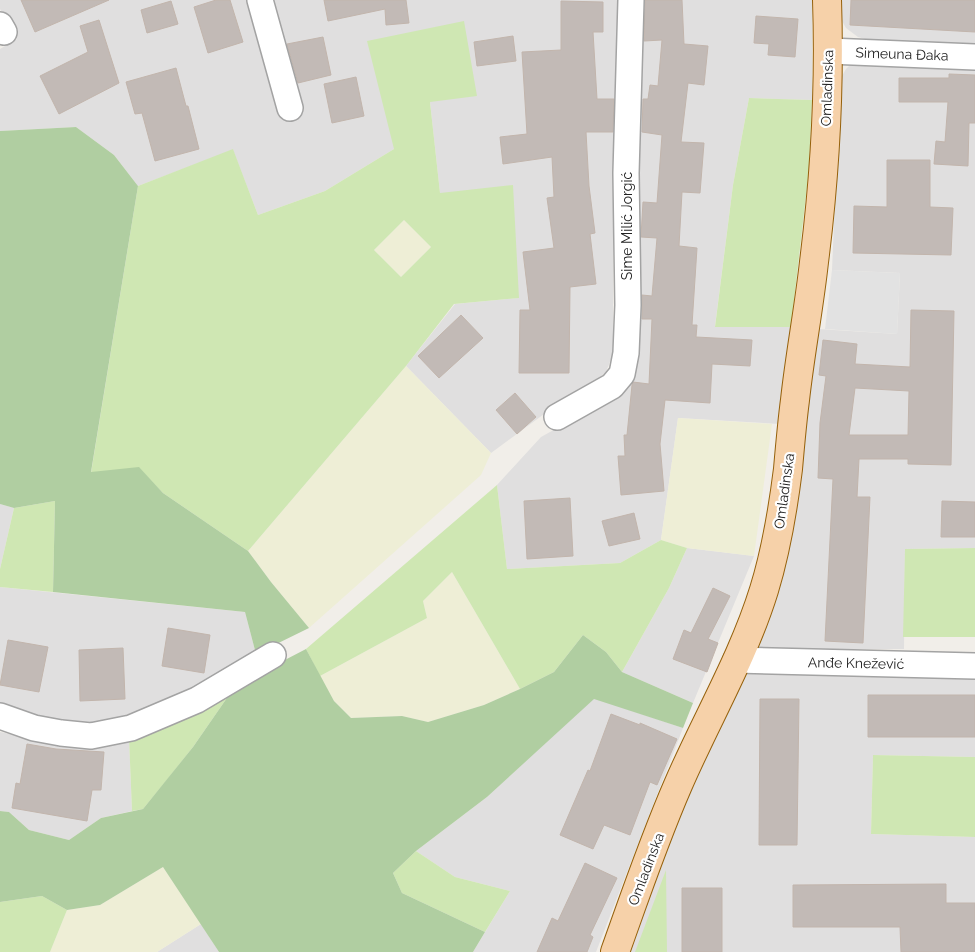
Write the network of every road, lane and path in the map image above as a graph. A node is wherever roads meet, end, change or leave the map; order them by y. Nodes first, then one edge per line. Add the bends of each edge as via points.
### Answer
1 (260, 0) edge
2 (631, 0) edge
3 (827, 0) edge
4 (828, 50) junction
5 (975, 57) edge
6 (290, 108) dead end
7 (557, 417) dead end
8 (273, 655) dead end
9 (736, 660) junction
10 (975, 666) edge
11 (0, 716) edge
12 (615, 952) edge

1 - 6 street
2 - 7 street, Sime Milić Jorgić via 626,173 626,353 622,374 612,386
3 - 4 main road, Omladinska
4 - 5 street, Simeuna Đaka
4 - 9 main road, Omladinska via 825,144 815,252 784,495 764,590
8 - 11 street via 197,700 131,728 91,736 34,728
9 - 10 street, Anđe Knežević
9 - 12 main road, Omladinska via 678,785

